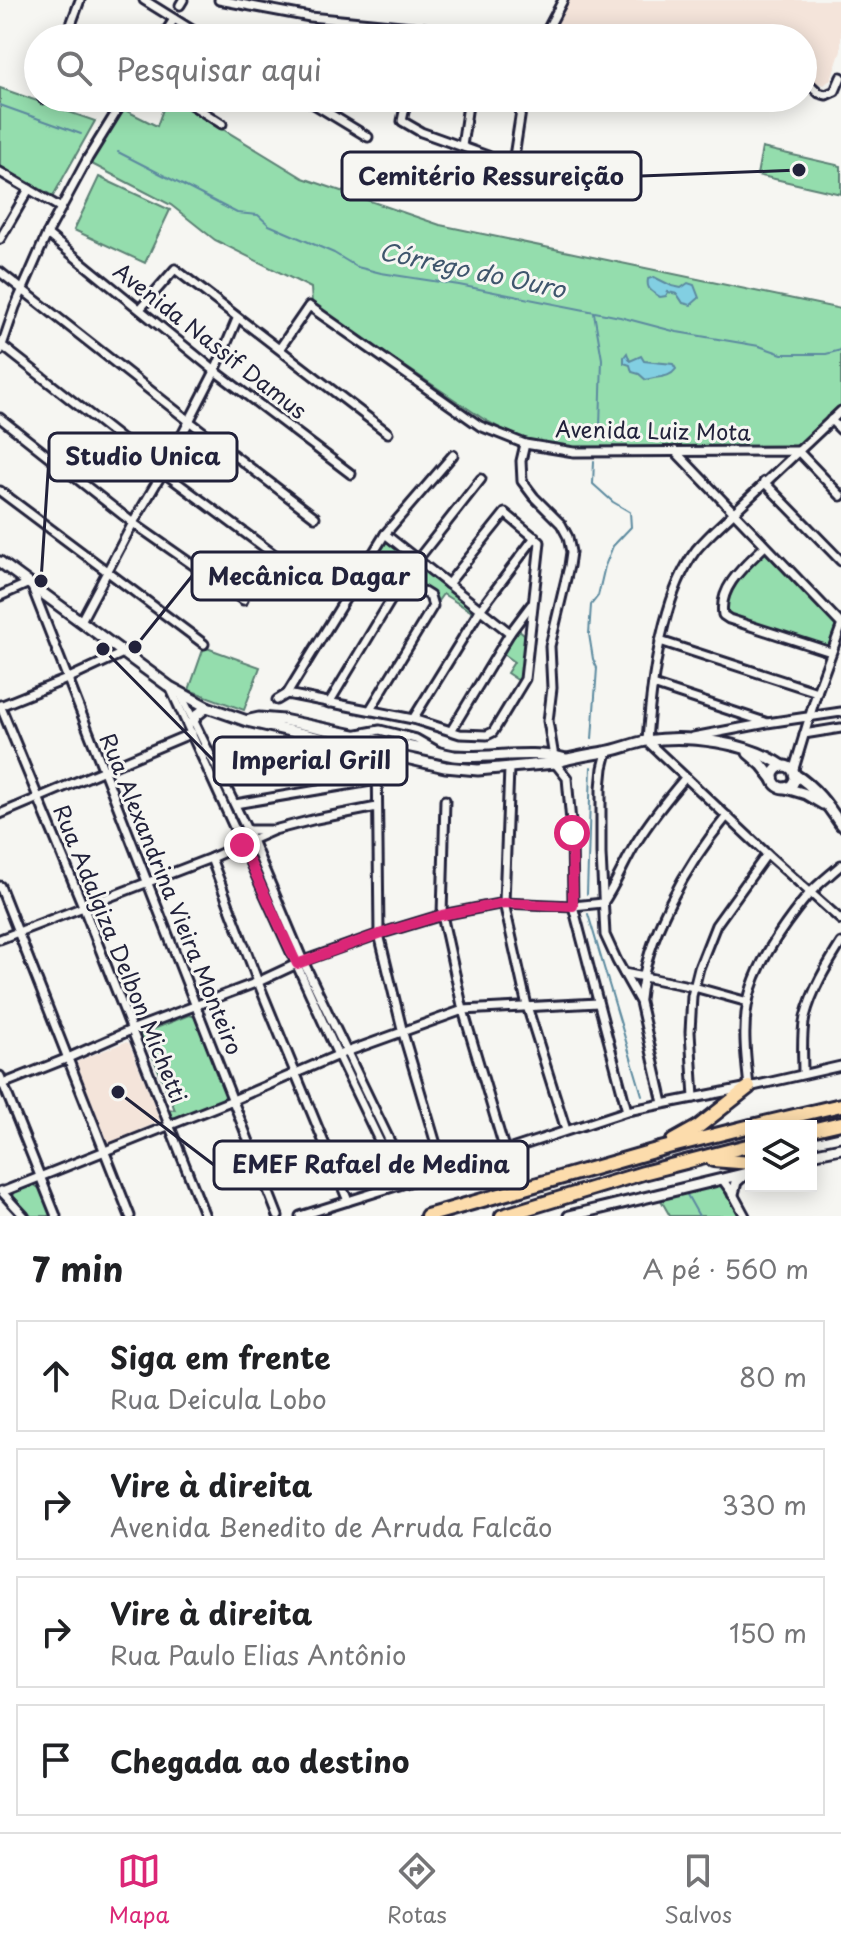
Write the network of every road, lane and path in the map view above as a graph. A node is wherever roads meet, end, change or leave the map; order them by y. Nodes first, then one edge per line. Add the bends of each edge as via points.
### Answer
1 (80, 0) edge
2 (144, 0) edge
3 (219, 0) edge
4 (563, 0) edge
5 (260, 4) edge
6 (174, 19) junction
7 (71, 24) edge
8 (171, 24) edge
9 (182, 24) edge
10 (380, 24) edge
11 (550, 24) edge
12 (841, 77) edge
13 (817, 91) edge
14 (116, 112) edge
15 (203, 112) edge
16 (327, 112) edge
17 (404, 112) edge
18 (467, 112) edge
19 (521, 112) edge
20 (222, 124) dead end
21 (368, 137) dead end
22 (462, 146) junction
23 (488, 156) dead end
24 (513, 163) dead end
25 (0, 172) edge
26 (29, 189) junction
27 (61, 208) junction
28 (47, 234) junction
29 (0, 239) edge
30 (0, 272) edge
31 (23, 289) junction
32 (140, 309) junction
33 (237, 319) junction
34 (1, 347) edge
35 (280, 348) junction
36 (215, 371) junction
37 (841, 411) edge
38 (0, 418) edge
39 (831, 420) junction
40 (189, 421) junction
41 (841, 430) edge
42 (388, 433) dead end
43 (525, 444) junction
44 (675, 451) junction
45 (798, 451) junction
46 (453, 455) dead end
47 (163, 472) junction
48 (351, 474) dead end
49 (481, 479) dead end
50 (764, 482) junction
51 (0, 491) edge
52 (841, 496) edge
53 (733, 513) junction
54 (315, 517) dead end
55 (133, 523) junction
56 (385, 534) junction
57 (535, 537) junction
58 (765, 546) junction
59 (276, 556) dead end
60 (369, 558) junction
61 (418, 559) junction
62 (841, 561) edge
63 (0, 562) edge
64 (108, 573) junction
65 (403, 580) junction
66 (30, 584) junction
67 (448, 584) junction
68 (0, 596) edge
69 (243, 600) dead end
70 (532, 604) junction
71 (480, 610) junction
72 (81, 621) junction
73 (517, 624) junction
74 (841, 625) edge
75 (530, 629) junction
76 (510, 633) junction
77 (660, 641) junction
78 (204, 644) dead end
79 (831, 652) junction
80 (123, 653) junction
81 (67, 679) junction
82 (653, 685) junction
83 (170, 687) junction
84 (817, 692) junction
85 (180, 693) junction
86 (287, 694) junction
87 (277, 700) dead end
88 (329, 703) junction
89 (0, 705) edge
90 (207, 707) junction
91 (370, 710) junction
92 (841, 712) edge
93 (392, 715) junction
94 (810, 717) junction
95 (403, 718) junction
96 (413, 719) junction
97 (247, 721) junction
98 (767, 723) junction
99 (841, 728) edge
100 (194, 729) junction
101 (451, 731) junction
102 (381, 734) junction
103 (399, 734) junction
104 (804, 734) junction
105 (682, 739) junction
106 (647, 741) junction
107 (415, 744) junction
108 (742, 749) junction
109 (377, 752) junction
110 (607, 752) junction
111 (554, 759) junction
112 (412, 760) junction
113 (509, 768) junction
114 (789, 770) junction
115 (103, 772) junction
116 (685, 778) junction
117 (773, 779) junction
118 (377, 780) junction
119 (786, 788) junction
120 (37, 797) junction
121 (445, 800) dead end
122 (235, 804) junction
123 (377, 807) junction
124 (832, 811) junction
125 (0, 814) edge
126 (727, 816) junction
127 (841, 825) edge
128 (247, 830) junction
129 (274, 830) junction
130 (252, 840) junction
131 (242, 845) junction
132 (767, 854) junction
133 (211, 858) junction
134 (841, 865) edge
135 (603, 867) junction
136 (622, 869) junction
137 (148, 882) junction
138 (0, 886) edge
139 (810, 893) junction
140 (504, 903) junction
141 (603, 903) junction
142 (83, 906) junction
143 (573, 906) junction
144 (442, 915) junction
145 (841, 920) edge
146 (18, 931) junction
147 (379, 934) junction
148 (0, 939) edge
149 (841, 943) edge
150 (300, 962) junction
151 (624, 973) junction
152 (642, 977) junction
153 (258, 982) junction
154 (694, 987) junction
155 (640, 1002) junction
156 (748, 1002) junction
157 (598, 1003) junction
158 (197, 1006) junction
159 (527, 1006) junction
160 (463, 1010) junction
161 (131, 1030) junction
162 (403, 1033) junction
163 (342, 1054) junction
164 (68, 1058) junction
165 (841, 1066) edge
166 (297, 1074) junction
167 (803, 1074) junction
168 (1, 1082) edge
169 (749, 1087) junction
170 (694, 1098) junction
171 (233, 1100) junction
172 (663, 1103) junction
173 (841, 1105) edge
174 (627, 1111) junction
175 (777, 1120) edge
176 (841, 1123) edge
177 (170, 1124) junction
178 (745, 1128) edge
179 (817, 1129) edge
180 (566, 1130) junction
181 (745, 1147) edge
182 (841, 1148) edge
183 (660, 1149) junction
184 (105, 1151) junction
185 (505, 1151) junction
186 (817, 1153) edge
187 (745, 1168) edge
188 (444, 1171) junction
189 (745, 1171) edge
190 (643, 1173) junction
191 (745, 1173) edge
192 (41, 1176) junction
193 (722, 1179) junction
194 (409, 1181) junction
195 (400, 1184) junction
196 (1, 1191) edge
197 (733, 1194) junction
198 (348, 1201) junction
199 (441, 1211) junction
200 (24, 1216) edge
201 (56, 1216) edge
202 (130, 1216) edge
203 (205, 1216) edge
204 (278, 1216) edge
205 (300, 1216) edge
206 (415, 1216) edge
207 (427, 1216) edge
208 (502, 1216) edge
209 (569, 1216) edge
210 (745, 1216) edge

1 - 7 street
2 - 6 street
3 - 5 street
4 - 11 street
5 - 10 street via 310,17
6 - 8 street
6 - 9 street
12 - 13 street via 835,91
14 - 27 street
15 - 20 street
16 - 21 street
17 - 22 street via 402,121
18 - 22 street
19 - 24 street
22 - 23 street
25 - 26 street
26 - 27 street
26 - 29 street
27 - 28 street
28 - 31 street
28 - 32 street, Avenida Nassif Damus
30 - 31 street
31 - 34 street
31 - 40 street
32 - 33 street via 175,269
32 - 36 street, Avenida Nassif Damus
33 - 35 street
33 - 36 street
34 - 47 street
35 - 42 street
35 - 43 street, Avenida Luiz Mota via 309,306 480,426
36 - 40 street
36 - 48 street, Avenida Nassif Damus
37 - 39 street
38 - 55 street
39 - 41 street
39 - 45 street
40 - 47 street
40 - 54 street
43 - 44 street, Avenida Luiz Mota via 574,452
43 - 111 street via 522,481 561,524 571,552 550,646 548,721
44 - 45 street, Avenida Luiz Mota
44 - 53 street
45 - 50 street
45 - 52 street
46 - 56 street
47 - 55 street
47 - 59 street
49 - 61 street
50 - 53 street
50 - 62 street
51 - 64 street
53 - 58 street
53 - 77 street via 685,569
55 - 64 street
55 - 69 street
56 - 60 street
56 - 61 street
57 - 67 street via 505,513
57 - 70 street via 540,542
57 - 71 street
58 - 74 street
58 - 79 street via 732,580 723,615
60 - 65 street
60 - 86 street
61 - 67 street
63 - 66 street
64 - 72 street
64 - 78 street
65 - 88 street
65 - 91 street via 430,596 433,606
66 - 68 street
66 - 72 street
66 - 81 street, Rua Alexandrina Vieira Monteiro
67 - 71 street
70 - 73 street
70 - 75 street
71 - 76 street
71 - 96 street
72 - 80 street
73 - 75 street
73 - 76 street
74 - 79 street
75 - 101 street via 525,679 493,732
76 - 101 street
77 - 82 street
77 - 84 street
79 - 84 street
80 - 81 street
80 - 83 street
81 - 89 street
81 - 115 street, Rua Alexandrina Vieira Monteiro
82 - 98 street
82 - 106 street
83 - 85 street
83 - 100 street
84 - 94 street
85 - 90 street
85 - 100 street
86 - 87 street
86 - 88 street
88 - 91 street
89 - 120 street, Rua Adalgiza Delbon Michetti
90 - 97 street
90 - 100 street via 197,715
91 - 93 street
92 - 94 street
93 - 95 street
93 - 102 street
94 - 98 street
94 - 104 street
95 - 96 street
95 - 103 street
96 - 101 street
97 - 102 street via 283,720 354,735
97 - 109 street
98 - 105 street
99 - 104 street
100 - 115 street
100 - 122 street
100 - 131 street
102 - 103 street
102 - 107 street
102 - 109 street
103 - 107 street
104 - 114 street
105 - 106 street
105 - 108 street
106 - 110 street
106 - 116 street
107 - 111 street via 442,755
107 - 112 street
108 - 114 street
108 - 117 street
109 - 112 street
109 - 118 street
110 - 111 street
110 - 135 street via 601,788
111 - 113 street
111 - 143 street via 567,778
112 - 113 street via 478,770
113 - 140 street
114 - 117 street via 774,772
114 - 119 street via 794,781
114 - 124 street via 813,787
115 - 120 street
115 - 137 street, Rua Alexandrina Vieira Monteiro
116 - 126 street
116 - 136 street via 658,809
117 - 119 street
118 - 122 street
118 - 123 street
119 - 124 street via 815,798
120 - 125 street
120 - 142 street, Rua Adalgiza Delbon Michetti
121 - 144 street
122 - 128 street
123 - 129 street
123 - 147 street
124 - 127 street
126 - 132 street
126 - 152 street via 668,905
128 - 129 street
128 - 130 street
129 - 130 street
130 - 131 street
130 - 150 street
131 - 133 street
131 - 150 street
132 - 139 street
132 - 154 street via 716,925
133 - 137 street
133 - 153 street
134 - 139 street
135 - 136 street
135 - 141 street
136 - 141 street
137 - 142 street
137 - 158 street, Rua Alexandrina Vieira Monteiro
138 - 146 street
139 - 145 street
139 - 156 street via 762,964
140 - 143 street
140 - 144 street
140 - 159 street
141 - 143 street
141 - 151 street via 605,935
142 - 146 street
142 - 161 street, Rua Adalgiza Delbon Michetti
143 - 157 street
144 - 147 street
144 - 160 street
146 - 148 street
146 - 164 street
147 - 150 street
147 - 162 street
149 - 167 street via 813,992 805,1019
150 - 153 street
150 - 163 street
151 - 152 street
151 - 155 street
152 - 154 street
152 - 155 street
153 - 158 street
153 - 166 street
154 - 156 street
154 - 170 street
155 - 172 street
156 - 169 street via 744,1044
157 - 159 street
157 - 174 street
158 - 161 street
158 - 171 street, Rua Alexandrina Vieira Monteiro
159 - 160 street
159 - 180 street
160 - 162 street
160 - 185 street
161 - 164 street
161 - 177 street, Rua Adalgiza Delbon Michetti
162 - 163 street
162 - 188 street
163 - 166 street
163 - 194 street
163 - 195 street
164 - 168 street
164 - 184 street
165 - 167 street
166 - 171 street
166 - 198 street
167 - 169 street
168 - 192 street
169 - 170 street
169 - 183 highway
170 - 172 street
171 - 177 street
171 - 204 street, Rua Alexandrina Vieira Monteiro
172 - 174 street
173 - 175 highway
174 - 180 street
176 - 179 highway
177 - 184 street
177 - 203 street, Rua Adalgiza Delbon Michetti
178 - 183 highway
180 - 185 street
181 - 190 highway
182 - 186 street
183 - 199 highway
184 - 192 street
184 - 202 street
185 - 188 street
187 - 190 highway via 713,1160
188 - 194 street
189 - 193 street
190 - 208 highway
191 - 197 street
192 - 196 street
192 - 201 street
193 - 197 street
193 - 209 street
194 - 195 street
195 - 198 street
196 - 200 street
197 - 210 street
198 - 205 street
199 - 206 highway
199 - 207 highway

